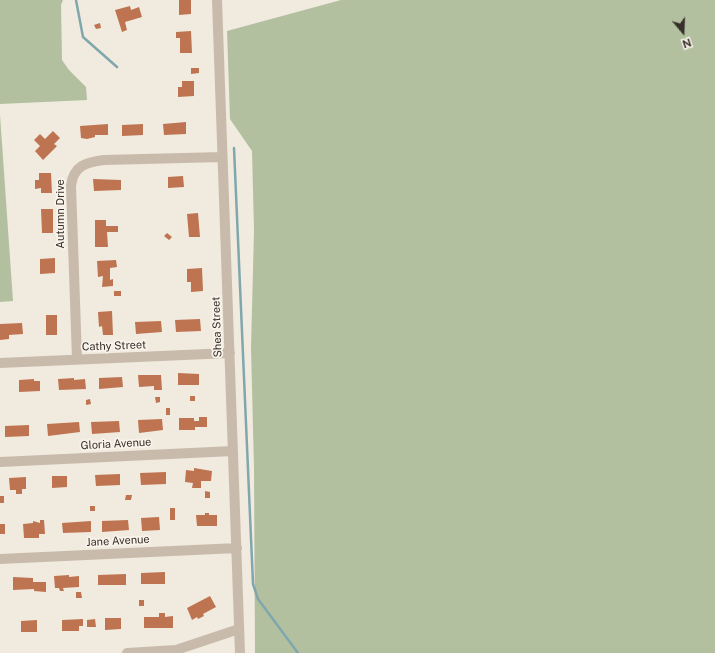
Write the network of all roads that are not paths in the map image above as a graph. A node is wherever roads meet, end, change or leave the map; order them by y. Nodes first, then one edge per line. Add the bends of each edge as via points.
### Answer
1 (217, 0) edge
2 (222, 157) junction
3 (230, 353) junction
4 (78, 359) junction
5 (0, 363) edge
6 (233, 450) junction
7 (0, 462) edge
8 (237, 548) junction
9 (0, 559) edge
10 (239, 629) junction
11 (127, 653) edge
12 (240, 653) edge

1 - 2 street, Shea Street
2 - 3 street, Shea Street
2 - 4 street, Autumn Drive via 104,160 76,169 71,186
3 - 4 street, Cathy Street
3 - 6 street, Shea Street
4 - 5 street, Cathy Street
6 - 7 street, Gloria Avenue
6 - 8 street, Shea Street
8 - 9 street, Jane Avenue
8 - 10 street, Shea Street
10 - 11 street via 176,650
10 - 12 street, Shea Street

